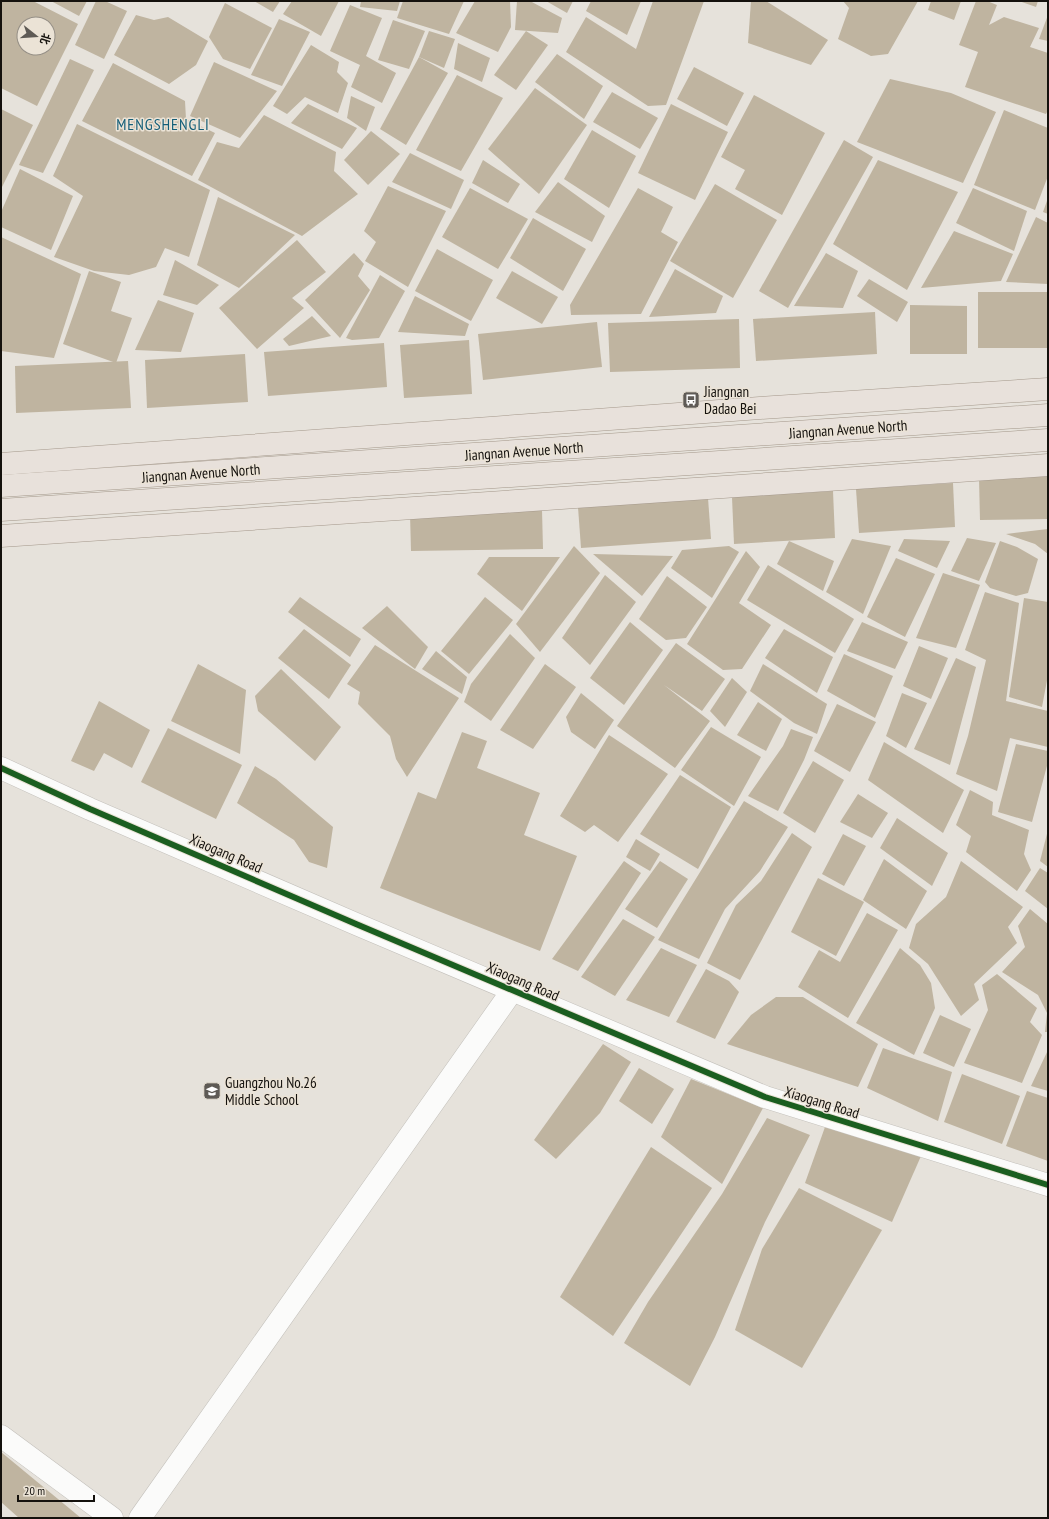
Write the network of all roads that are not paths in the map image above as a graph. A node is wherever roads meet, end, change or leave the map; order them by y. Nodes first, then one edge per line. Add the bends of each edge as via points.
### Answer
1 (1048, 389) edge
2 (1048, 415) edge
3 (1048, 440) edge
4 (1, 464) edge
5 (1048, 465) edge
6 (1, 486) edge
7 (1, 510) edge
8 (1, 536) edge
9 (1, 768) edge
10 (512, 991) junction
11 (1048, 1185) edge
12 (1, 1436) edge
13 (112, 1518) edge
14 (140, 1518) edge

1 - 4 main road
2 - 6 main road, Jiangnan Avenue North
3 - 7 main road, Jiangnan Avenue North
5 - 8 main road
9 - 10 street, Xiaogang Road
10 - 11 street, Xiaogang Road via 765,1097
10 - 14 street
12 - 13 street

